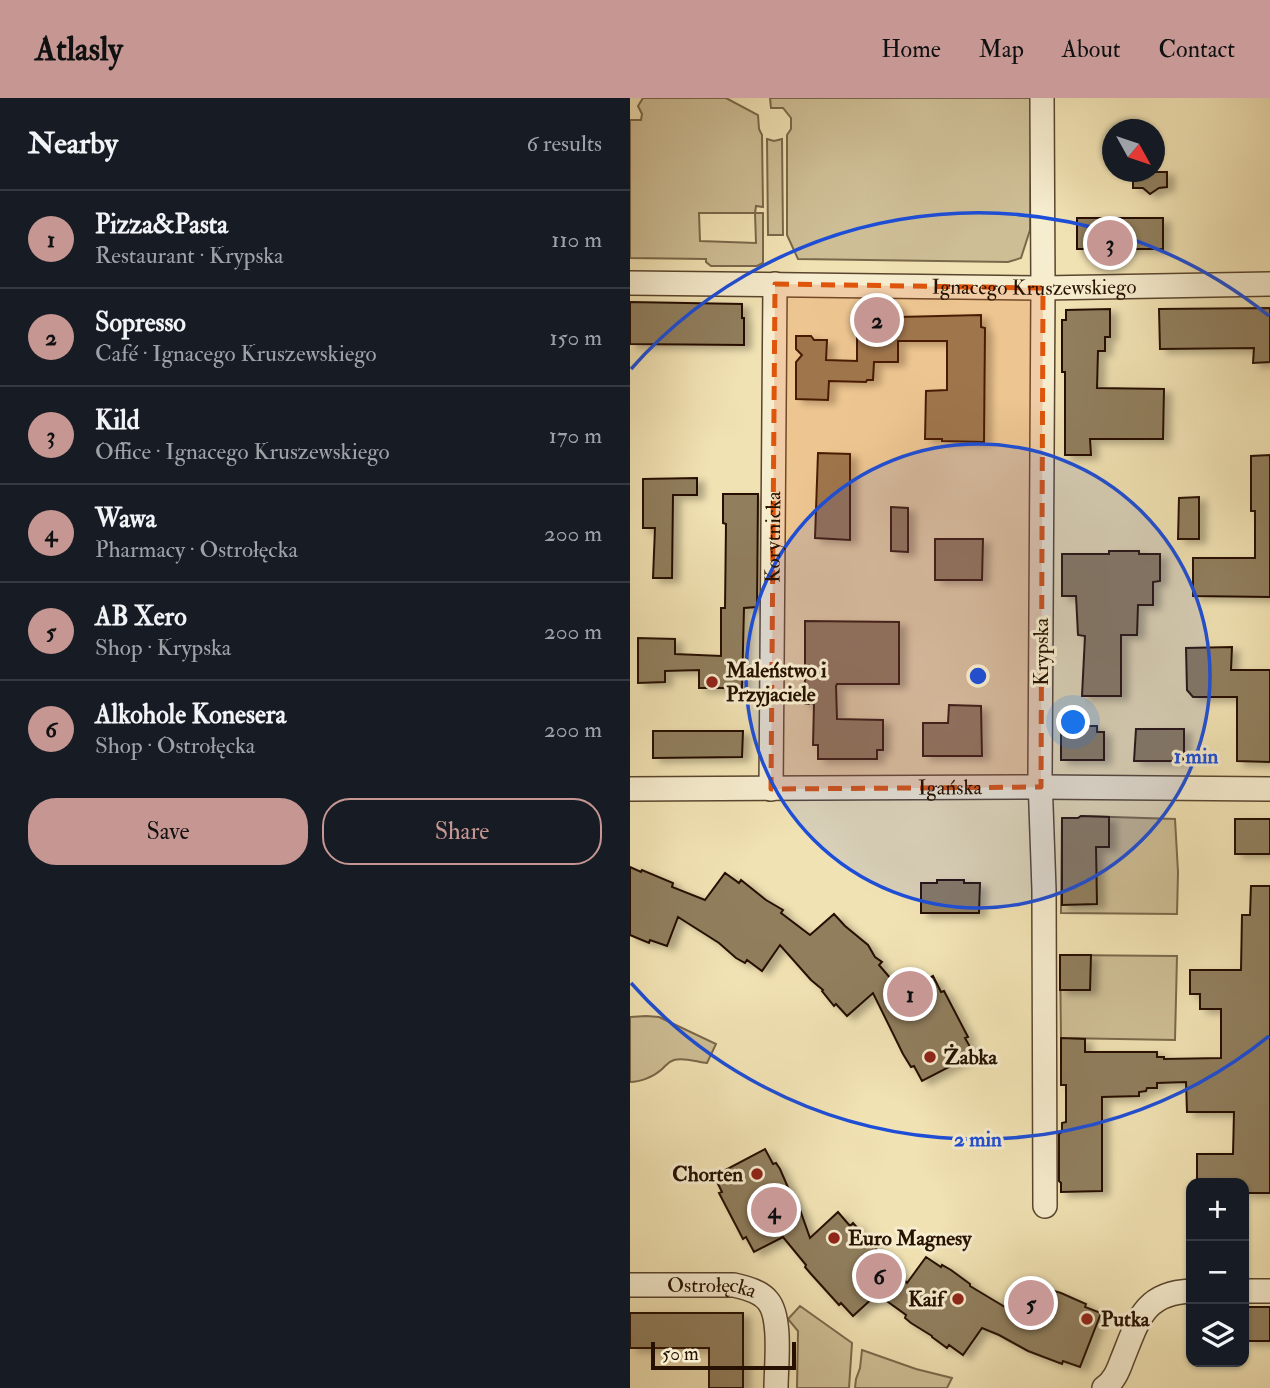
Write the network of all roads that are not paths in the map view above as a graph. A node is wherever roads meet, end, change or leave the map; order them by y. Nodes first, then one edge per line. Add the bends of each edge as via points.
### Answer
1 (1042, 98) edge
2 (630, 283) edge
3 (775, 284) junction
4 (1270, 285) edge
5 (1043, 288) junction
6 (1041, 787) junction
7 (630, 789) edge
8 (771, 789) junction
9 (1270, 789) edge
10 (1045, 1206) dead end
11 (630, 1285) edge
12 (1249, 1291) edge
13 (1270, 1291) edge
14 (1186, 1292) edge
15 (776, 1388) edge
16 (1104, 1388) edge

1 - 5 street, Krypska
2 - 3 street, Ignacego Kruszewskiego
3 - 5 street, Ignacego Kruszewskiego
3 - 8 street, Korytnicka
4 - 5 street, Ignacego Kruszewskiego
5 - 6 street, Krypska
6 - 8 street, Igańska
6 - 9 street, Igańska
6 - 10 street, Krypska
7 - 8 street, Igańska
11 - 15 street, Ostrołęcka via 734,1285 768,1301 777,1322
12 - 13 street
14 - 16 street via 1157,1298 1149,1306 1139,1319 1117,1374

